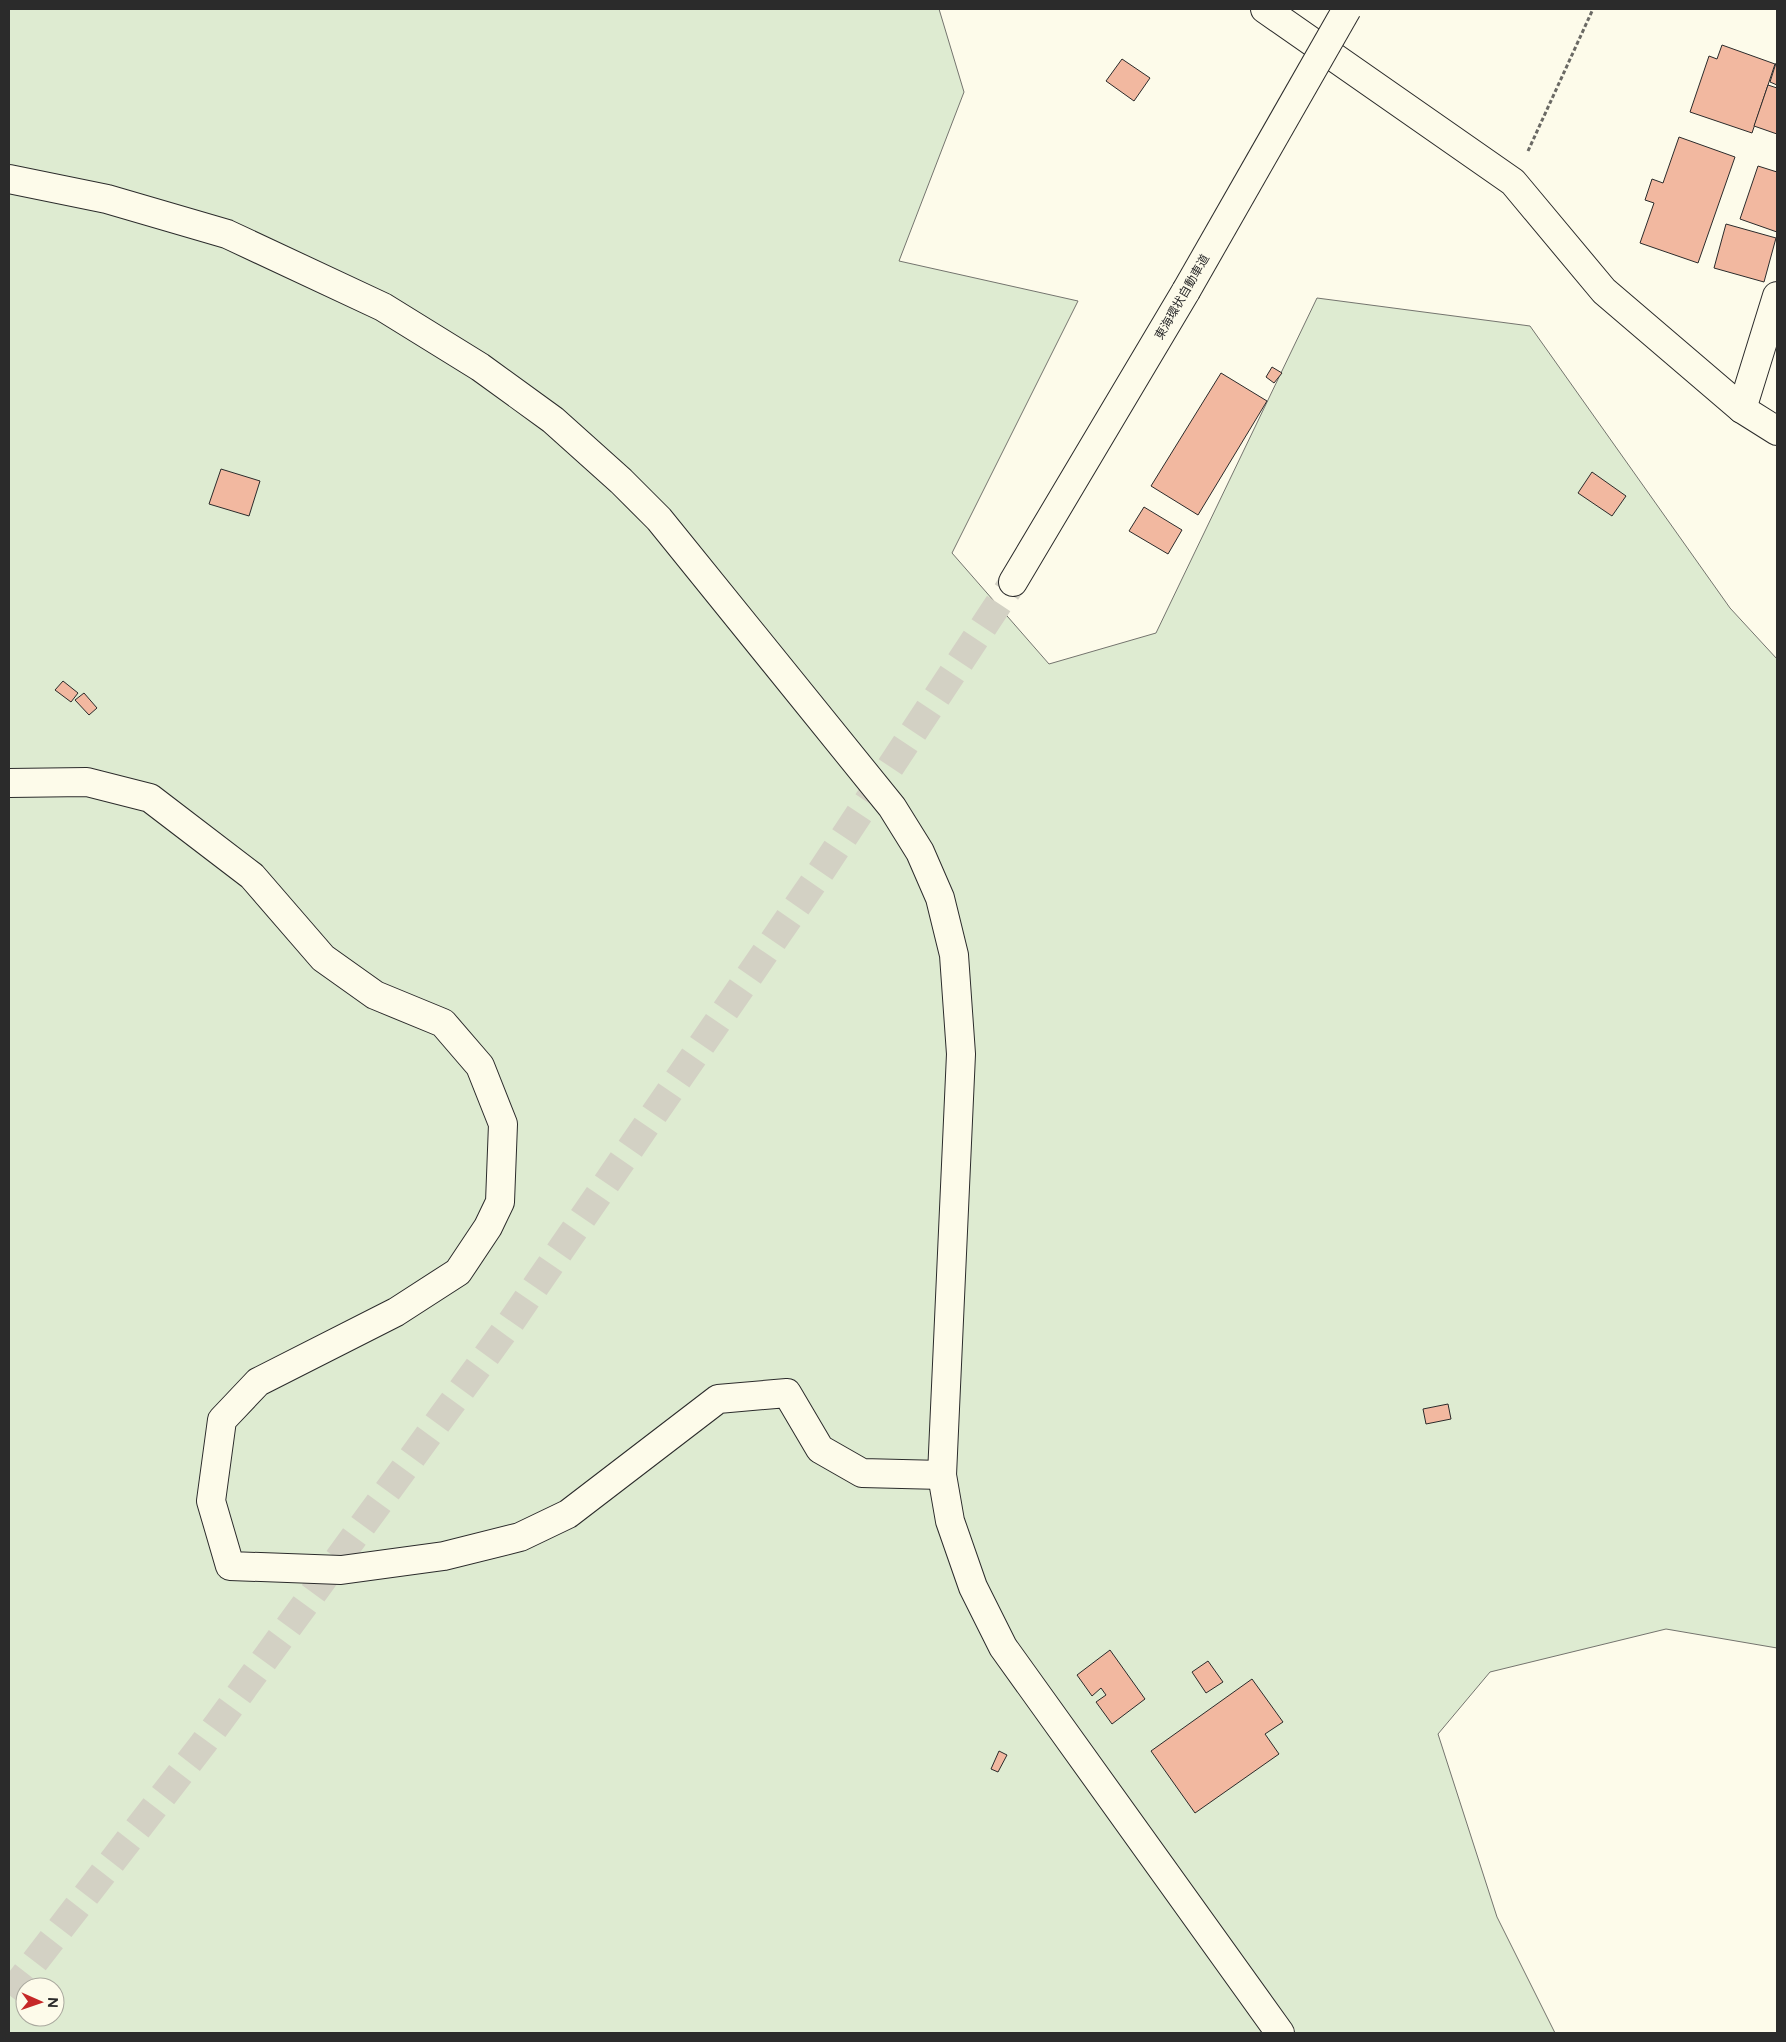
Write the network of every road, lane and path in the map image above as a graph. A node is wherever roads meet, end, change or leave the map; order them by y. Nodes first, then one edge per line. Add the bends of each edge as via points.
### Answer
1 (1347, 9) edge
2 (1594, 9) edge
3 (1277, 12) edge
4 (9, 179) edge
5 (1513, 182) junction
6 (1777, 296) edge
7 (1742, 409) junction
8 (1777, 431) edge
9 (1012, 582) tunnel mouth
10 (9, 783) edge
11 (942, 1475) junction
12 (1280, 2033) edge

1 - 9 main road, 東海環状自動車道, bridge via 1186,290
2 - 5 path
3 - 5 main road
4 - 11 main road via 107,199 227,234 383,307 480,367 553,420 659,519 892,807 920,852 940,898 954,955 961,1054
5 - 7 main road via 1604,291
6 - 7 main road
7 - 8 main road
10 - 11 main road via 87,782 150,798 252,876 323,958 375,995 443,1023 480,1066 503,1124 500,1202 458,1272 396,1312 258,1382 222,1420 211,1501 230,1566 342,1570 444,1556 520,1538 568,1514 718,1398 787,1393 820,1449 862,1473
11 - 12 main road via 950,1521 973,1587 1003,1647

